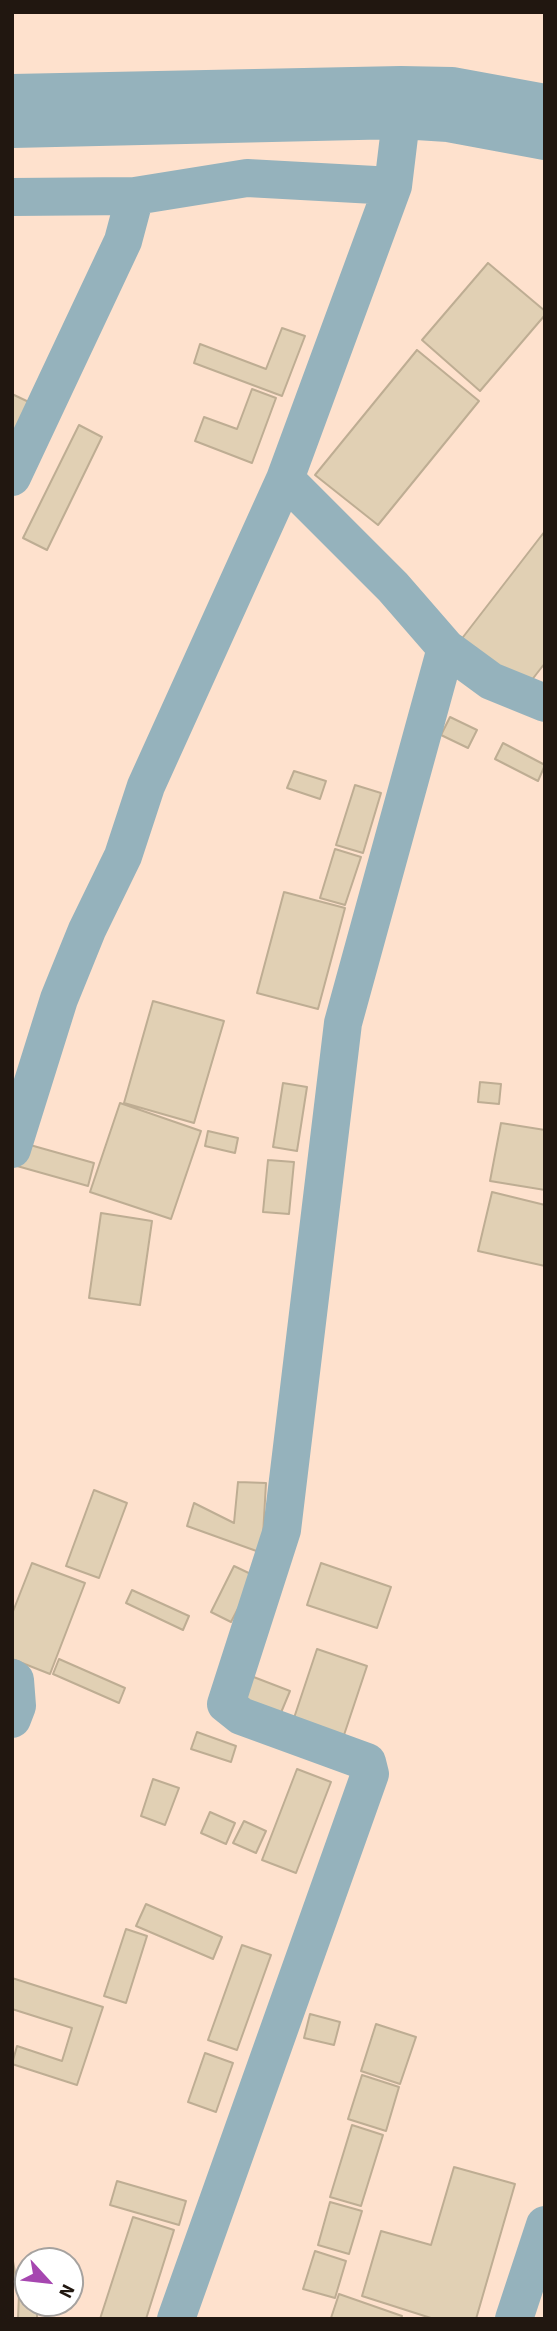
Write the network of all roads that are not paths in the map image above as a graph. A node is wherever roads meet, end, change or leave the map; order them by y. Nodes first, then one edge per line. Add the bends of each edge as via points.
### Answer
1 (12, 93) edge
2 (545, 103) edge
3 (401, 120) junction
4 (12, 129) edge
5 (545, 141) edge
6 (393, 186) junction
7 (135, 196) junction
8 (12, 197) edge
9 (12, 477) edge
10 (285, 478) junction
11 (446, 648) junction
12 (545, 703) edge
13 (12, 1149) edge
14 (12, 1678) edge
15 (12, 1719) edge
16 (545, 2225) edge
17 (176, 2319) edge
18 (514, 2319) edge

1 - 2 street via 401,85 452,86
3 - 4 street
3 - 5 street via 448,123
3 - 6 street
6 - 7 street via 247,178
6 - 10 street
7 - 8 street
7 - 9 street via 123,241
10 - 11 street
10 - 13 street via 146,786 123,856 87,930
11 - 12 street via 491,681
11 - 17 street via 343,1023 282,1530 226,1703 241,1716 367,1762 370,1774
14 - 15 street via 17,1706
16 - 18 street

